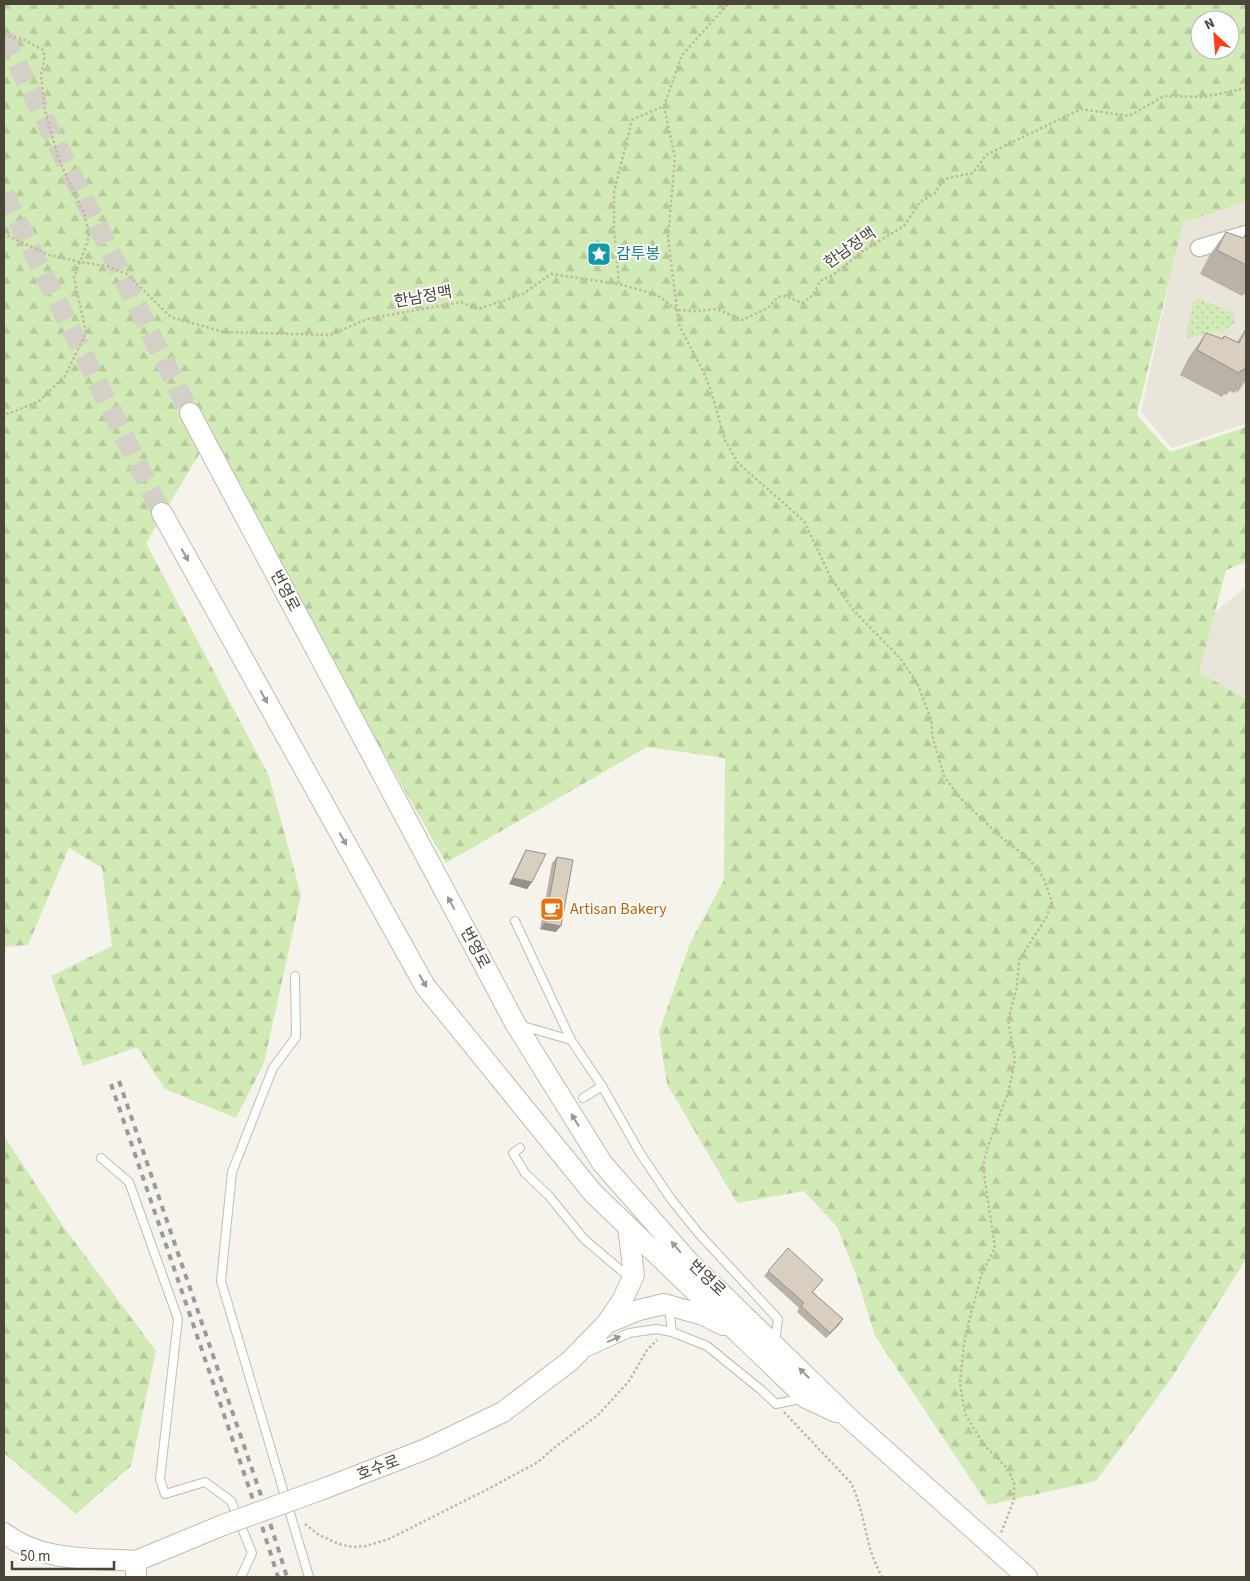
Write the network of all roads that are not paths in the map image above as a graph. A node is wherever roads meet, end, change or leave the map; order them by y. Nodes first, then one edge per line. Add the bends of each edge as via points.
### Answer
1 (1246, 234) edge
2 (1200, 248) dead end
3 (190, 413) tunnel mouth
4 (162, 513) tunnel mouth
5 (515, 921) dead end
6 (295, 976) dead end
7 (515, 1023) junction
8 (571, 1040) junction
9 (602, 1086) junction
10 (583, 1098) dead end
11 (520, 1148) dead end
12 (101, 1158) dead end
13 (628, 1227) junction
14 (623, 1272) dead end
15 (670, 1316) dead end
16 (607, 1323) junction
17 (736, 1330) junction
18 (672, 1332) junction
19 (775, 1344) junction
20 (570, 1361) junction
21 (806, 1398) junction
22 (851, 1420) junction
23 (4, 1533) edge
24 (136, 1569) edge
25 (241, 1577) edge
26 (309, 1577) edge
27 (1027, 1577) edge

1 - 2 street
7 -> 3 street, 번영로
4 -> 13 street, 번영로 via 426,986 592,1193
5 - 8 lane
6 - 26 lane via 296,1037 273,1068 232,1172 221,1280
7 - 8 lane
19 -> 7 street, 번영로 via 689,1262 602,1163
8 - 9 lane
9 - 10 lane
9 - 19 lane via 671,1199 778,1319
11 - 14 lane via 512,1153 525,1173 549,1196 584,1239
12 - 25 lane via 129,1182 178,1319 160,1479 165,1494 205,1482 231,1501 252,1553
13 - 16 street, 호수로 via 634,1275
13 - 17 street, 번영로
15 - 18 lane
16 - 17 street, 호수로 via 664,1304 703,1315
16 - 20 street, 호수로
17 - 21 street, 번영로
20 -> 18 lane via 629,1333 656,1329
18 - 21 lane via 707,1346 776,1404
22 -> 19 street, 번영로
20 - 24 street, 호수로, bridge via 503,1412 426,1449 224,1526
21 - 22 street, 번영로
22 - 27 street, 번영로
23 - 24 street via 16,1543 55,1556

